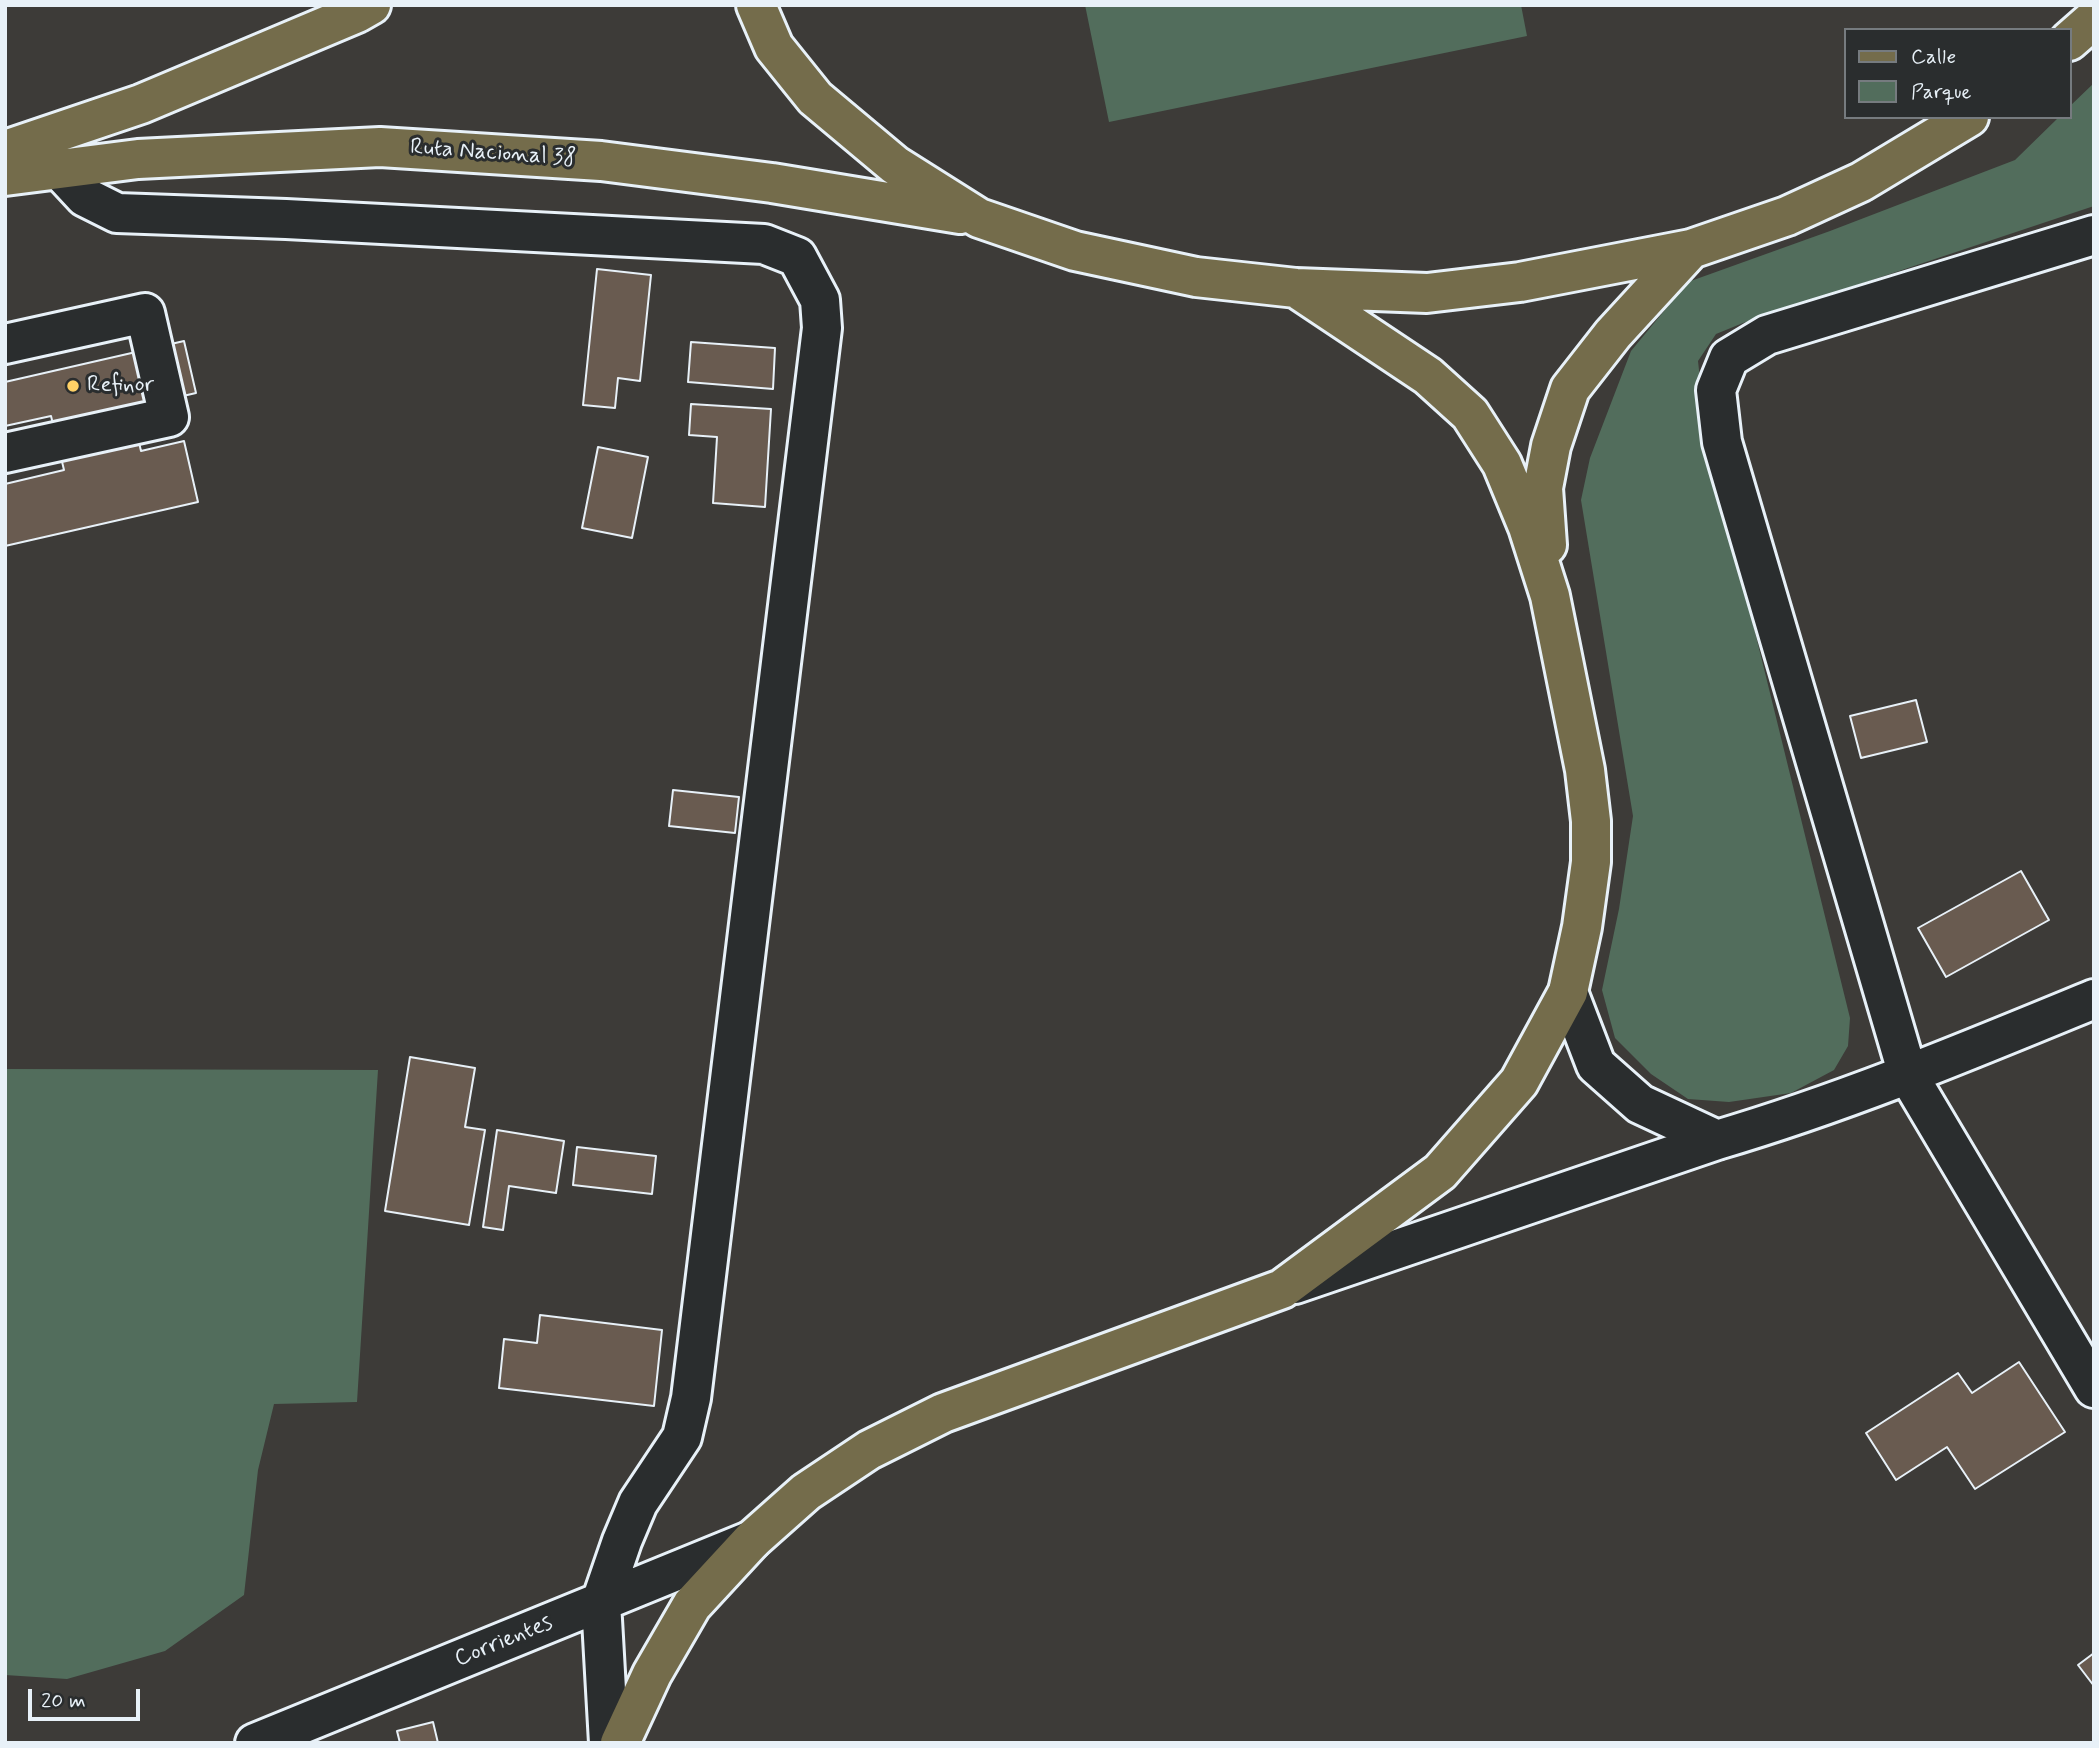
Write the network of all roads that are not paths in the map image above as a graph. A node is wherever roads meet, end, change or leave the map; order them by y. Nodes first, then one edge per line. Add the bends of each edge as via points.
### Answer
1 (371, 5) edge
2 (756, 5) edge
3 (2094, 19) edge
4 (2071, 39) edge
5 (1966, 119) edge
6 (5, 150) edge
7 (59, 169) junction
8 (5, 176) edge
9 (979, 218) junction
10 (2094, 235) edge
11 (1691, 248) junction
12 (1296, 288) junction
13 (5, 344) edge
14 (5, 453) edge
15 (1550, 596) junction
16 (1568, 992) junction
17 (2094, 999) edge
18 (1908, 1075) junction
19 (1717, 1140) junction
20 (1282, 1289) junction
21 (2094, 1388) edge
22 (752, 1540) junction
23 (601, 1602) junction
24 (255, 1743) edge
25 (609, 1743) edge
26 (620, 1743) edge

1 - 6 main road via 141,104
2 - 9 main road via 774,47 814,98 895,165
3 - 4 main road
5 - 11 main road via 1861,183 1787,216
7 - 8 main road, Ruta Nacional 38
7 - 9 main road, Ruta Nacional 38 via 138,159 380,146 601,161 772,183
7 - 23 street via 85,197 117,214 764,244 797,257 820,300 822,328 691,1398 682,1437 638,1503
9 - 12 main road via 1075,251 1196,277
10 - 18 street via 1767,335 1729,358 1716,390 1722,442
11 - 12 main road via 1520,282 1427,293
11 - 15 main road via 1570,389 1543,488
12 - 15 main road via 1428,376 1470,414 1502,464
13 - 14 street via 145,313 169,417
15 - 16 main road via 1586,770 1591,821 1591,862
16 - 19 street via 1596,1065 1640,1104
16 - 20 main road via 1519,1082 1440,1172
17 - 18 street
18 - 19 street
18 - 21 street
19 - 20 street
20 - 22 main road via 943,1413 869,1450 806,1492
22 - 23 street, Corrientes
22 - 26 main road via 692,1605 652,1674
23 - 24 street, Corrientes
23 - 25 street

